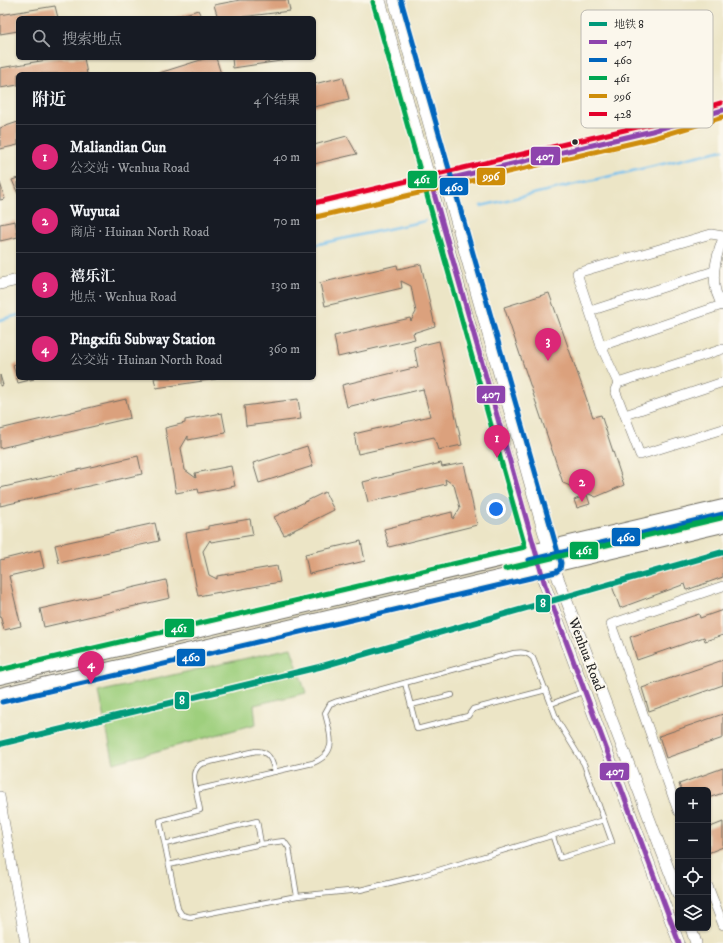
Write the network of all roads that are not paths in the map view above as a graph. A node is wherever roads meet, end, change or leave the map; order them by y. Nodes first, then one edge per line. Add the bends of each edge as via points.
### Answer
1 (380, 0) edge
2 (394, 0) edge
3 (723, 110) edge
4 (713, 113) edge
5 (662, 128) edge
6 (445, 180) junction
7 (431, 183) junction
8 (316, 210) edge
9 (723, 237) edge
10 (717, 274) edge
11 (16, 280) edge
12 (0, 284) edge
13 (723, 306) edge
14 (590, 311) junction
15 (601, 346) junction
16 (723, 349) edge
17 (723, 382) edge
18 (618, 383) junction
19 (625, 415) junction
20 (723, 429) edge
21 (723, 507) edge
22 (723, 525) edge
23 (549, 548) junction
24 (534, 552) junction
25 (554, 565) junction
26 (540, 568) junction
27 (723, 586) edge
28 (0, 677) edge
29 (406, 683) junction
30 (546, 690) junction
31 (585, 691) junction
32 (0, 695) edge
33 (452, 695) dead end
34 (551, 704) junction
35 (411, 705) junction
36 (275, 772) junction
37 (196, 790) junction
38 (0, 797) edge
39 (675, 803) edge
40 (604, 820) junction
41 (553, 837) junction
42 (165, 844) junction
43 (261, 844) junction
44 (169, 865) junction
45 (675, 886) edge
46 (711, 894) edge
47 (297, 896) junction
48 (723, 925) edge
49 (692, 931) edge
50 (25, 943) edge
51 (680, 943) edge
52 (696, 943) edge

1 - 7 street, Wenhua Road
2 - 6 street, Wenhua Road
3 - 4 street
5 - 6 street
6 - 7 street
6 - 23 street, Wenhua Road
7 - 8 street
7 - 24 street, Wenhua Road
9 - 10 street via 717,254
9 - 14 street via 711,234 577,273
10 - 13 street via 719,300
10 - 14 street
11 - 12 street
13 - 15 street
14 - 15 street
15 - 18 street
16 - 18 street
17 - 19 street
18 - 19 street via 616,390
19 - 20 street via 640,454
21 - 23 main road
22 - 25 main road
23 - 24 main road
23 - 25 street, Wenhua Road
24 - 26 street, Wenhua Road
24 - 28 main road
25 - 26 main road
25 - 45 street, Wenhua Road
26 - 31 street, Wenhua Road
26 - 32 main road
27 - 39 street via 611,624
29 - 30 lane via 522,652 533,658
29 - 35 lane
29 - 36 lane via 330,704 325,713 332,743 327,755 313,763
30 - 34 lane
30 - 35 lane via 473,709 468,716 417,729
31 - 34 lane
31 - 51 street, Wenhua Road
33 - 35 lane
34 - 40 lane via 557,720 584,764
36 - 37 lane
36 - 37 lane via 264,751 256,751 201,764 194,772
37 - 42 lane via 200,810 160,821
38 - 50 street
40 - 41 lane
40 - 41 lane via 612,842 560,858
41 - 47 lane via 420,876 360,890
42 - 43 lane via 257,821
42 - 44 lane
43 - 44 lane
43 - 47 lane via 284,841 287,844
44 - 47 lane via 178,909 185,916
46 - 48 street
49 - 52 street

